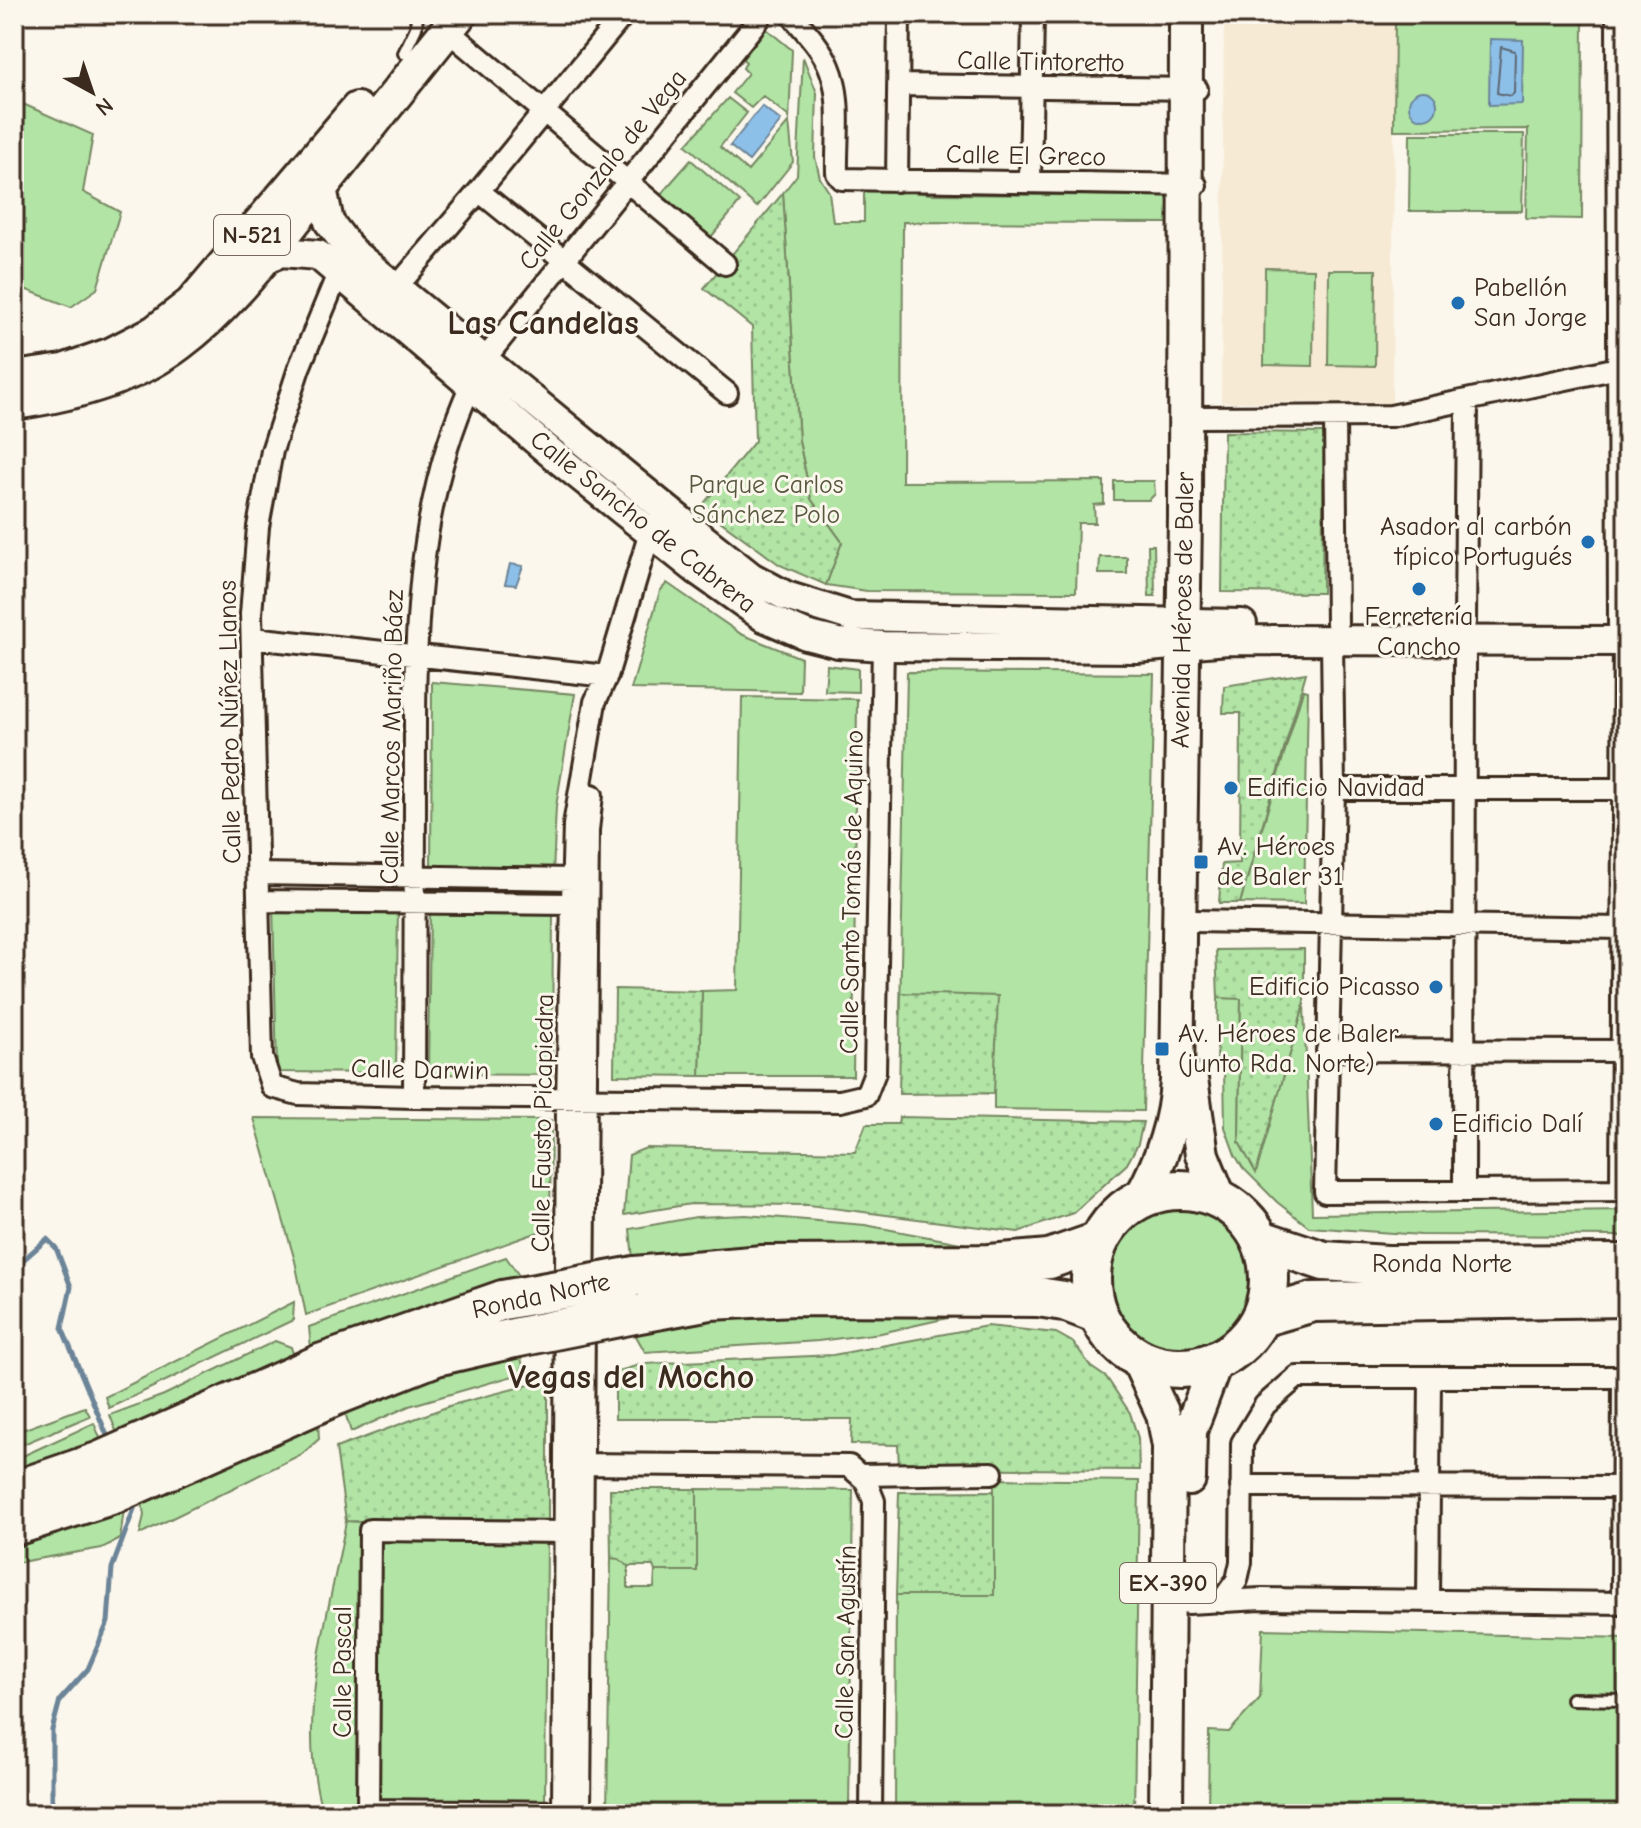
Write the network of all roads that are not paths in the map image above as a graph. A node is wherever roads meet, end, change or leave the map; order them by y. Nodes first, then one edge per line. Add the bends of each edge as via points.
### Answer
1 (417, 14) edge
2 (624, 14) edge
3 (753, 14) edge
4 (791, 14) edge
5 (899, 14) edge
6 (1033, 14) edge
7 (1186, 14) edge
8 (1201, 14) edge
9 (1621, 14) edge
10 (448, 19) edge
11 (404, 53) junction
12 (899, 85) junction
13 (1032, 88) junction
14 (1189, 89) junction
15 (544, 111) junction
16 (897, 181) junction
17 (627, 182) junction
18 (1030, 182) junction
19 (1193, 184) junction
20 (322, 188) junction
21 (479, 191) junction
22 (1624, 208) edge
23 (264, 259) junction
24 (344, 261) junction
25 (564, 261) junction
26 (725, 264) dead end
27 (396, 288) junction
28 (1623, 367) junction
29 (478, 373) junction
30 (14, 378) edge
31 (727, 393) dead end
32 (14, 403) edge
33 (1467, 403) junction
34 (1198, 417) junction
35 (1335, 417) junction
36 (1625, 475) edge
37 (623, 510) junction
38 (659, 521) junction
39 (680, 556) junction
40 (640, 566) junction
41 (1465, 631) junction
42 (1334, 633) junction
43 (1625, 633) edge
44 (1189, 634) junction
45 (253, 638) junction
46 (883, 646) junction
47 (415, 656) junction
48 (607, 676) junction
49 (1464, 787) junction
50 (1334, 789) junction
51 (1626, 789) edge
52 (258, 874) junction
53 (415, 876) junction
54 (572, 879) junction
55 (258, 901) junction
56 (415, 902) junction
57 (572, 904) junction
58 (1191, 921) junction
59 (1329, 923) junction
60 (1466, 925) junction
61 (1622, 928) junction
62 (1327, 1050) junction
63 (1624, 1051) edge
64 (1463, 1052) junction
65 (272, 1087) joint
66 (414, 1097) junction
67 (575, 1098) junction
68 (1464, 1190) junction
69 (1624, 1190) edge
70 (1140, 1199) junction
71 (1220, 1199) junction
72 (1261, 1240) junction
73 (1098, 1242) junction
74 (1627, 1264) edge
75 (1627, 1297) edge
76 (1098, 1314) junction
77 (1261, 1317) junction
78 (1137, 1358) junction
79 (1216, 1361) junction
80 (1430, 1377) junction
81 (1625, 1377) edge
82 (316, 1385) junction
83 (573, 1464) junction
84 (992, 1473) dead end
85 (860, 1475) junction
86 (108, 1477) junction
87 (1241, 1486) junction
88 (1431, 1487) junction
89 (1624, 1487) edge
90 (14, 1491) edge
91 (14, 1526) edge
92 (564, 1532) junction
93 (1241, 1563) junction
94 (1261, 1599) junction
95 (1428, 1601) junction
96 (1221, 1602) junction
97 (1188, 1603) junction
98 (1624, 1603) edge
99 (1572, 1699) dead end
100 (1627, 1700) edge
101 (368, 1812) edge
102 (568, 1813) edge
103 (871, 1814) edge
104 (1166, 1814) edge
105 (1184, 1814) edge

1 - 11 lane
2 - 15 street
3 - 17 street, Calle Gonzalo de Vega via 759,19
4 - 16 street, Calle El Greco via 832,75 837,173 851,182
5 - 12 street
6 - 13 street
7 - 14 main road, Avenida Héroes de Baler
8 - 14 main road, Avenida Héroes de Baler
9 - 22 main road
10 - 11 main road, N-521
10 - 15 street
10 - 20 main road
11 - 30 main road, N-521 via 191,304 155,332 112,354 63,371
12 - 13 street, Calle Tintoretto
12 - 16 street
13 - 14 street, Calle Tintoretto
13 - 18 street
14 - 19 main road, Avenida Héroes de Baler
15 - 17 street
15 - 21 street
16 - 18 street, Calle El Greco
17 - 25 street, Calle Gonzalo de Vega
17 - 26 street
18 - 19 street, Calle El Greco
19 - 34 main road, Avenida Héroes de Baler
19 - 44 main road, Avenida Héroes de Baler
20 - 23 main road
20 - 24 main road, Calle Sancho de Cabrera
21 - 25 street
21 - 27 street
22 - 28 main road
23 - 24 main road, Calle Sancho de Cabrera via 300,251
23 - 32 main road, N-521 via 178,346 96,385
24 - 27 main road, Calle Sancho de Cabrera
24 - 29 main road, Calle Sancho de Cabrera
24 - 45 street, Calle Pedro Núñez Llanos via 272,451 258,527
25 - 29 street, Calle Gonzalo de Vega
25 - 31 street
27 - 29 main road, Calle Sancho de Cabrera
28 - 33 street
28 - 36 main road
29 - 37 main road, Calle Sancho de Cabrera
29 - 38 main road, Calle Sancho de Cabrera
29 - 47 street, Calle Marcos Mariño Báez via 453,423 423,550
33 - 35 street via 1391,416
33 - 41 street
34 - 35 street
34 - 44 main road, Avenida Héroes de Baler
35 - 42 street
36 - 43 main road
37 - 38 main road, Calle Sancho de Cabrera
37 - 40 street via 633,528
38 - 39 main road, Calle Sancho de Cabrera
38 - 40 street, Calle Fausto Picapiedra
38 - 44 main road, Calle Sancho de Cabrera via 801,602 850,616
39 - 40 street
39 - 46 main road, Calle Sancho de Cabrera via 764,617 827,640
40 - 48 street, Calle Fausto Picapiedra
41 - 42 main road
41 - 43 main road
41 - 49 street
42 - 44 main road via 1228,640
42 - 50 street
43 - 51 street
44 - 46 main road, Calle Sancho de Cabrera via 1137,648
44 - 58 main road, Avenida Héroes de Baler
44 - 70 main road, Avenida Héroes de Baler via 1176,1098 1155,1172
45 - 47 street
45 - 52 street, Calle Pedro Núñez Llanos
46 - 67 street, Calle Santo Tomás de Aquino via 875,1072 866,1095 840,1101
47 - 48 street
47 - 53 street, Calle Marcos Mariño Báez
48 - 54 street, Calle Fausto Picapiedra via 595,702 582,765
48 - 67 street, Calle Fausto Picapiedra via 588,830
49 - 50 street
49 - 51 street
49 - 60 street
50 - 59 street
51 - 61 street
52 - 53 street
52 - 55 street, Calle Pedro Núñez Llanos
53 - 54 street
53 - 56 street, Calle Marcos Mariño Báez
54 - 57 street, Calle Fausto Picapiedra
55 - 56 street
55 - 65 street, Calle Pedro Núñez Llanos via 262,1057
56 - 57 street
56 - 66 street, Calle Marcos Mariño Báez
57 - 67 street, Calle Fausto Picapiedra
58 - 59 street
58 - 71 main road, Avenida Héroes de Baler via 1194,1117
59 - 60 street
59 - 62 street
60 - 61 street
60 - 64 street
61 - 63 street
62 - 64 street
62 - 68 street via 1325,1192
63 - 64 street
63 - 69 street
64 - 68 street
65 - 66 street, Calle Darwin via 298,1094
66 - 67 street, Calle Darwin
67 - 83 street, Calle Fausto Picapiedra
68 - 69 street
70 - 71 highway via 1166,1190 1194,1190
70 - 73 highway via 1115,1217
71 - 72 highway via 1244,1216
72 - 74 highway, Ronda Norte via 1324,1261
72 - 77 highway via 1269,1266
73 - 76 highway via 1091,1266
73 - 82 highway, Ronda Norte, bridge via 1049,1259 763,1265 635,1276 503,1300
75 - 77 highway, Ronda Norte via 1313,1302
76 - 78 highway via 1114,1340
76 - 82 highway, Ronda Norte, bridge via 1038,1297 710,1300 514,1338
77 - 79 highway via 1234,1350
78 - 79 highway via 1162,1367 1190,1368
78 - 104 main road, EX-390 via 1163,1414 1169,1446
79 - 97 main road, EX-390 via 1190,1431
80 - 81 street
80 - 87 street via 1297,1377 1252,1423 1242,1443
80 - 88 street
81 - 89 street
82 - 86 highway, Ronda Norte
83 - 85 street via 849,1466
83 - 92 street, Calle Fausto Picapiedra
83 - 102 street, Calle Fausto Picapiedra
84 - 85 street
85 - 103 street, Calle San Agustín via 874,1501
86 - 90 highway, Ronda Norte
86 - 91 highway, Ronda Norte
87 - 88 street
87 - 93 street
88 - 89 street
88 - 95 street
89 - 98 street
92 - 101 street, Calle Pascal via 370,1530
92 - 102 street, Calle Fausto Picapiedra
93 - 94 street via 1250,1590
93 - 96 street via 1237,1580
94 - 95 street
94 - 96 street
95 - 98 street
96 - 97 street
97 - 105 main road, EX-390
99 - 100 lane
101 - 102 street

